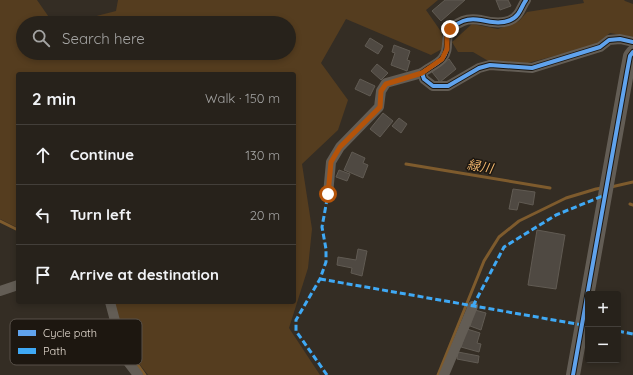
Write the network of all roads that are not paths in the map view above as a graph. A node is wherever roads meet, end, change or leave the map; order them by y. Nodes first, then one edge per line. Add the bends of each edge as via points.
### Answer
1 (526, 0) edge
2 (633, 42) edge
3 (633, 52) edge
4 (422, 73) junction
5 (328, 194) dead end
6 (16, 286) edge
7 (0, 291) edge
8 (111, 304) edge
9 (473, 306) dead end
10 (115, 319) edge
11 (130, 365) edge
12 (138, 375) edge
13 (444, 375) edge
14 (573, 375) edge

1 - 4 street via 518,15 509,20 495,23 474,19 463,20 450,29 447,49 442,59
2 - 4 street via 620,38 609,40 600,47 532,68 490,65 479,68 448,86 434,86 424,79
3 - 14 street via 627,72
4 - 5 street via 386,84 381,91 380,107 340,147 331,162
6 - 7 street
8 - 10 street
9 - 13 street
11 - 12 street

